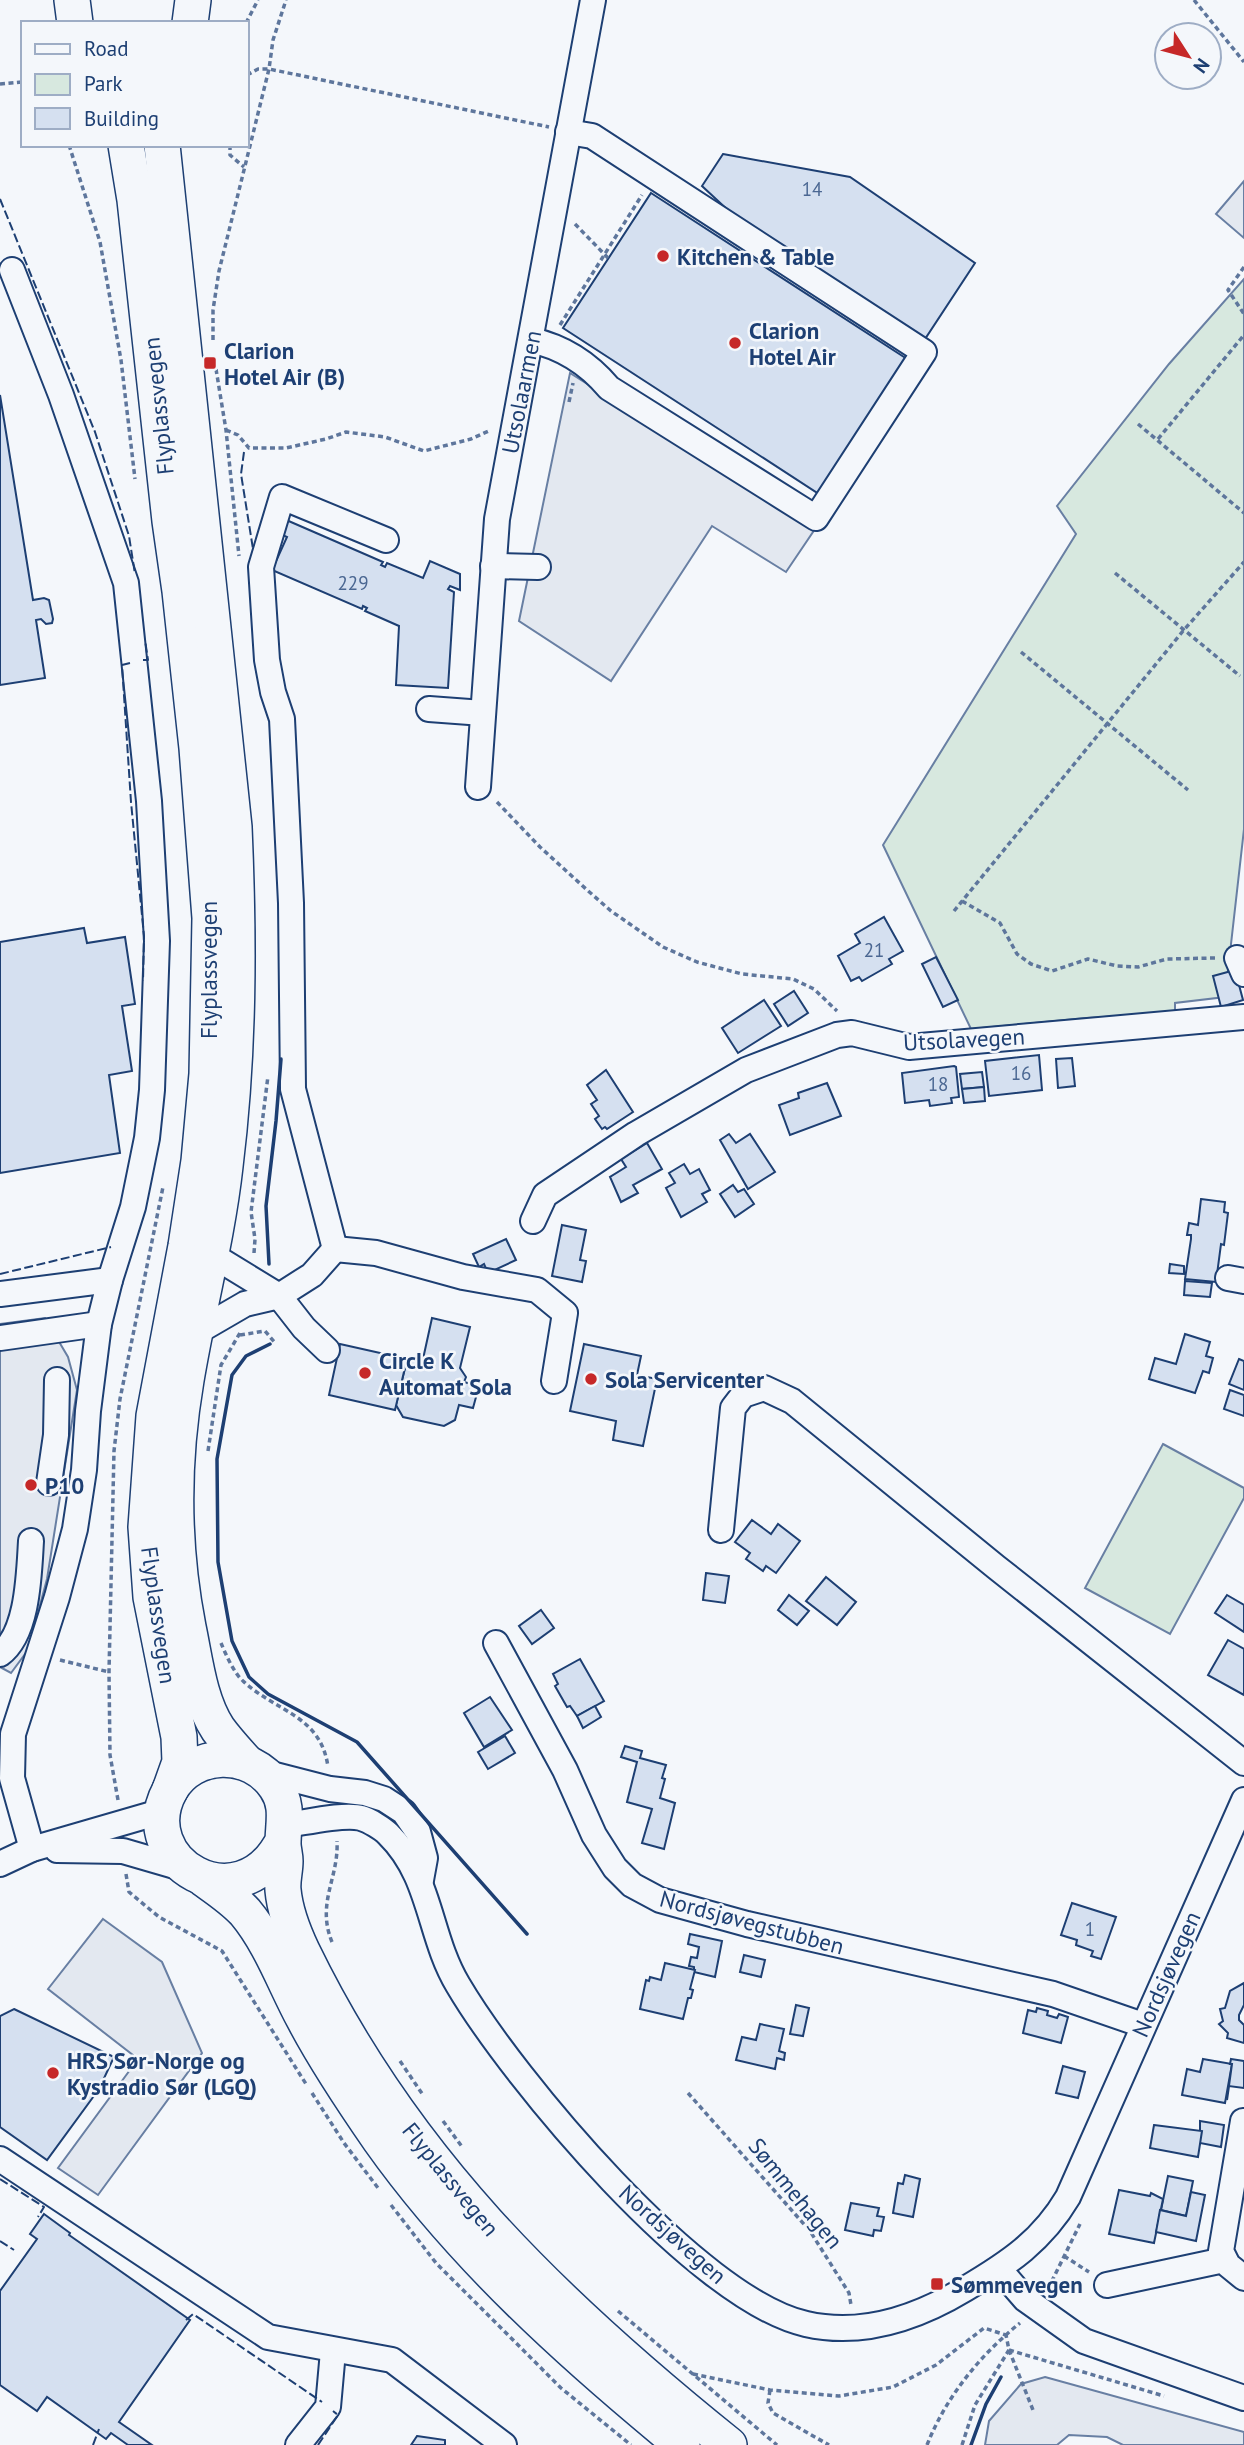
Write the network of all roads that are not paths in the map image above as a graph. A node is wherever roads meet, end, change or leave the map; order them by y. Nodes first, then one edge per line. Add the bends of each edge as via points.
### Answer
1 (193, 0) edge
2 (593, 0) edge
3 (190, 21) edge
4 (559, 129) junction
5 (126, 147) edge
6 (162, 147) edge
7 (12, 270) dead end
8 (531, 340) junction
9 (594, 371) junction
10 (721, 438) dead end
11 (386, 540) dead end
12 (494, 566) junction
13 (538, 567) dead end
14 (429, 709) dead end
15 (483, 713) junction
16 (478, 787) dead end
17 (1244, 1017) edge
18 (533, 1221) dead end
19 (335, 1249) junction
20 (212, 1255) junction
21 (110, 1280) junction
22 (0, 1294) edge
23 (279, 1296) junction
24 (99, 1324) junction
25 (195, 1333) junction
26 (0, 1338) edge
27 (327, 1350) dead end
28 (57, 1380) dead end
29 (554, 1381) dead end
30 (49, 1483) dead end
31 (720, 1530) dead end
32 (31, 1541) dead end
33 (496, 1643) dead end
34 (0, 1654) edge
35 (1244, 1763) edge
36 (254, 1767) junction
37 (167, 1800) junction
38 (1244, 1800) edge
39 (1239, 1825) edge
40 (284, 1833) junction
41 (32, 1849) junction
42 (0, 1864) edge
43 (194, 1874) junction
44 (421, 1880) junction
45 (1143, 2025) junction
46 (1243, 2121) edge
47 (0, 2159) edge
48 (1224, 2260) junction
49 (999, 2269) junction
50 (1244, 2278) edge
51 (1107, 2285) road end
52 (333, 2351) junction
53 (1244, 2397) edge
54 (299, 2445) edge
55 (504, 2445) edge
56 (682, 2445) edge
57 (729, 2445) edge

1 - 3 highway
2 - 4 street, Utsolaarmen
4 - 8 street, Utsolaarmen
4 - 9 street via 592,135 924,352 816,518 609,388
5 - 37 highway, Flyplassvegen via 180,591 210,918 207,1074 199,1161 154,1416 146,1527 151,1597 179,1737 180,1762
6 - 20 highway, Flyplassvegen via 235,854 238,997 225,1166
7 - 21 street via 126,583 149,801 157,941 152,1090 133,1207
8 - 9 street via 557,348
8 - 12 street, Utsolaarmen via 497,519
9 - 10 street via 619,375
11 - 19 street via 282,497 261,567 267,660 282,719 291,903 293,1089
12 - 13 street
12 - 15 street, Utsolaarmen
14 - 15 street
15 - 16 street, Utsolaarmen
17 - 18 street, Utsolavegen via 909,1047 852,1033 836,1035 746,1070 636,1134 545,1195
19 - 23 street via 312,1275
19 - 29 street via 376,1253 463,1277 537,1290 565,1313
20 - 23 street
20 - 25 highway, Flyplassvegen
21 - 22 street
21 - 24 street
23 - 25 street via 245,1304
23 - 27 street
24 - 26 street
24 - 41 street via 75,1529 13,1734 12,1777
25 - 36 highway, Flyplassvegen via 175,1478 182,1597 205,1700 217,1727
28 - 30 street
31 - 35 street via 733,1408 743,1395 764,1388 792,1401
32 - 34 street via 27,1594 11,1646
33 - 45 street, Nordsjøvegstubben via 565,1770 594,1835 632,1885 660,1900 747,1924 1053,1994
36 - 37 highway via 223,1758 201,1762 184,1774
36 - 40 highway, Flyplassvegen via 277,1788 285,1808
36 - 44 street, Nordsjøvegen via 330,1789 365,1793 404,1812 418,1832 425,1858
37 - 41 street
37 - 43 highway, Flyplassvegen via 163,1832 171,1852
38 - 39 street, Nordsjøvegen
39 - 45 street, Nordsjøvegen
40 - 43 highway via 275,1856 246,1878 225,1882
40 - 44 street, Nordsjøvegen via 334,1818 360,1817 387,1833
40 - 57 highway, Flyplassvegen via 283,1887 294,1934 330,2006 405,2124 452,2185 546,2286
41 - 42 street
41 - 43 street via 123,1851
43 - 56 highway, Flyplassvegen via 233,1900 257,1929 341,2080 430,2203 526,2306
44 - 49 street, Nordsjøvegen via 443,1956 457,1984 523,2078 611,2178 694,2259 741,2293 806,2324 855,2328 886,2324 938,2305
45 - 49 street, Nordsjøvegen via 1068,2197 1033,2243
46 - 48 street via 1221,2251
47 - 52 street via 268,2337
48 - 50 street
48 - 51 street
49 - 53 street via 1025,2299 1084,2341
52 - 54 street via 328,2407
52 - 55 street via 392,2360

